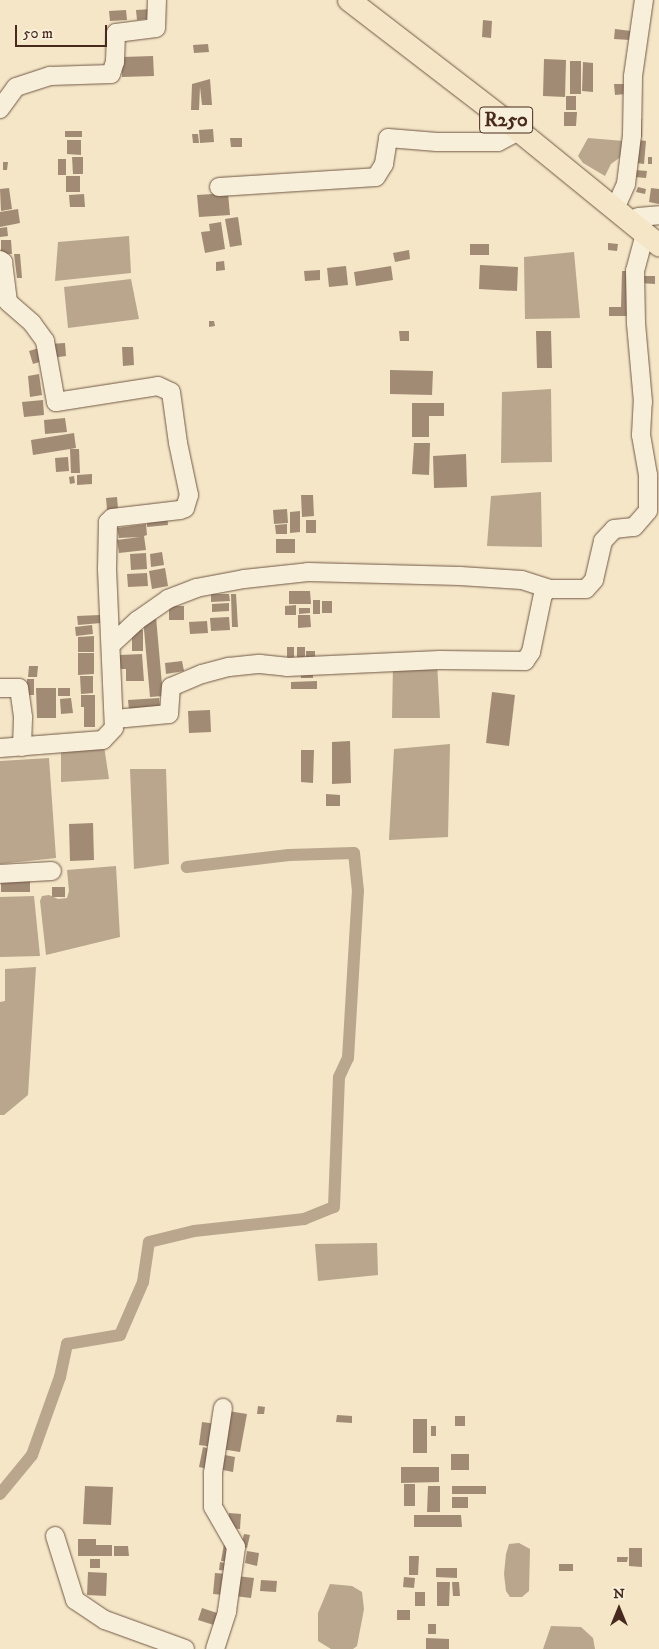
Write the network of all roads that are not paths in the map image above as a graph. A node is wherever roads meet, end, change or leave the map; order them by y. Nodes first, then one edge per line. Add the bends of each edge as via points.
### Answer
1 (157, 0) edge
2 (349, 0) edge
3 (363, 0) edge
4 (644, 0) edge
5 (0, 109) edge
6 (519, 131) junction
7 (220, 187) dead end
8 (618, 202) junction
9 (652, 229) edge
10 (0, 260) edge
11 (651, 402) edge
12 (549, 589) junction
13 (112, 644) junction
14 (0, 688) edge
15 (115, 719) junction
16 (0, 748) edge
17 (22, 748) junction
18 (52, 871) dead end
19 (0, 874) edge
20 (223, 1408) dead end
21 (55, 1536) dead end
22 (185, 1649) edge
23 (215, 1649) edge

1 - 5 street via 156,28 116,33 115,62 111,74 50,76 16,87
2 - 6 main road, R250
3 - 8 main road, R250 via 524,123
4 - 8 street via 633,76 632,135 626,184
6 - 7 street via 498,142 388,138 384,164 376,177
6 - 9 main road, R250
8 - 9 main road, R250
9 - 11 street via 635,270 636,323
10 - 13 street via 3,262 8,302 32,323 45,342 56,402 158,386 171,392 188,501 180,510 112,518 108,522 107,569
11 - 12 street via 640,435 648,475 648,511 634,527 614,529 603,541 594,580 586,589
12 - 13 street via 522,580 460,576 308,572 244,579 196,588 168,599
12 - 15 street via 543,594 531,652 525,661 440,660 229,667 171,686 168,714
13 - 15 street
14 - 17 street via 19,688
15 - 17 street via 114,728 103,740
16 - 17 street
18 - 19 street
20 - 23 street via 213,1473 213,1508 236,1547 226,1612
21 - 22 street via 75,1600 105,1620

